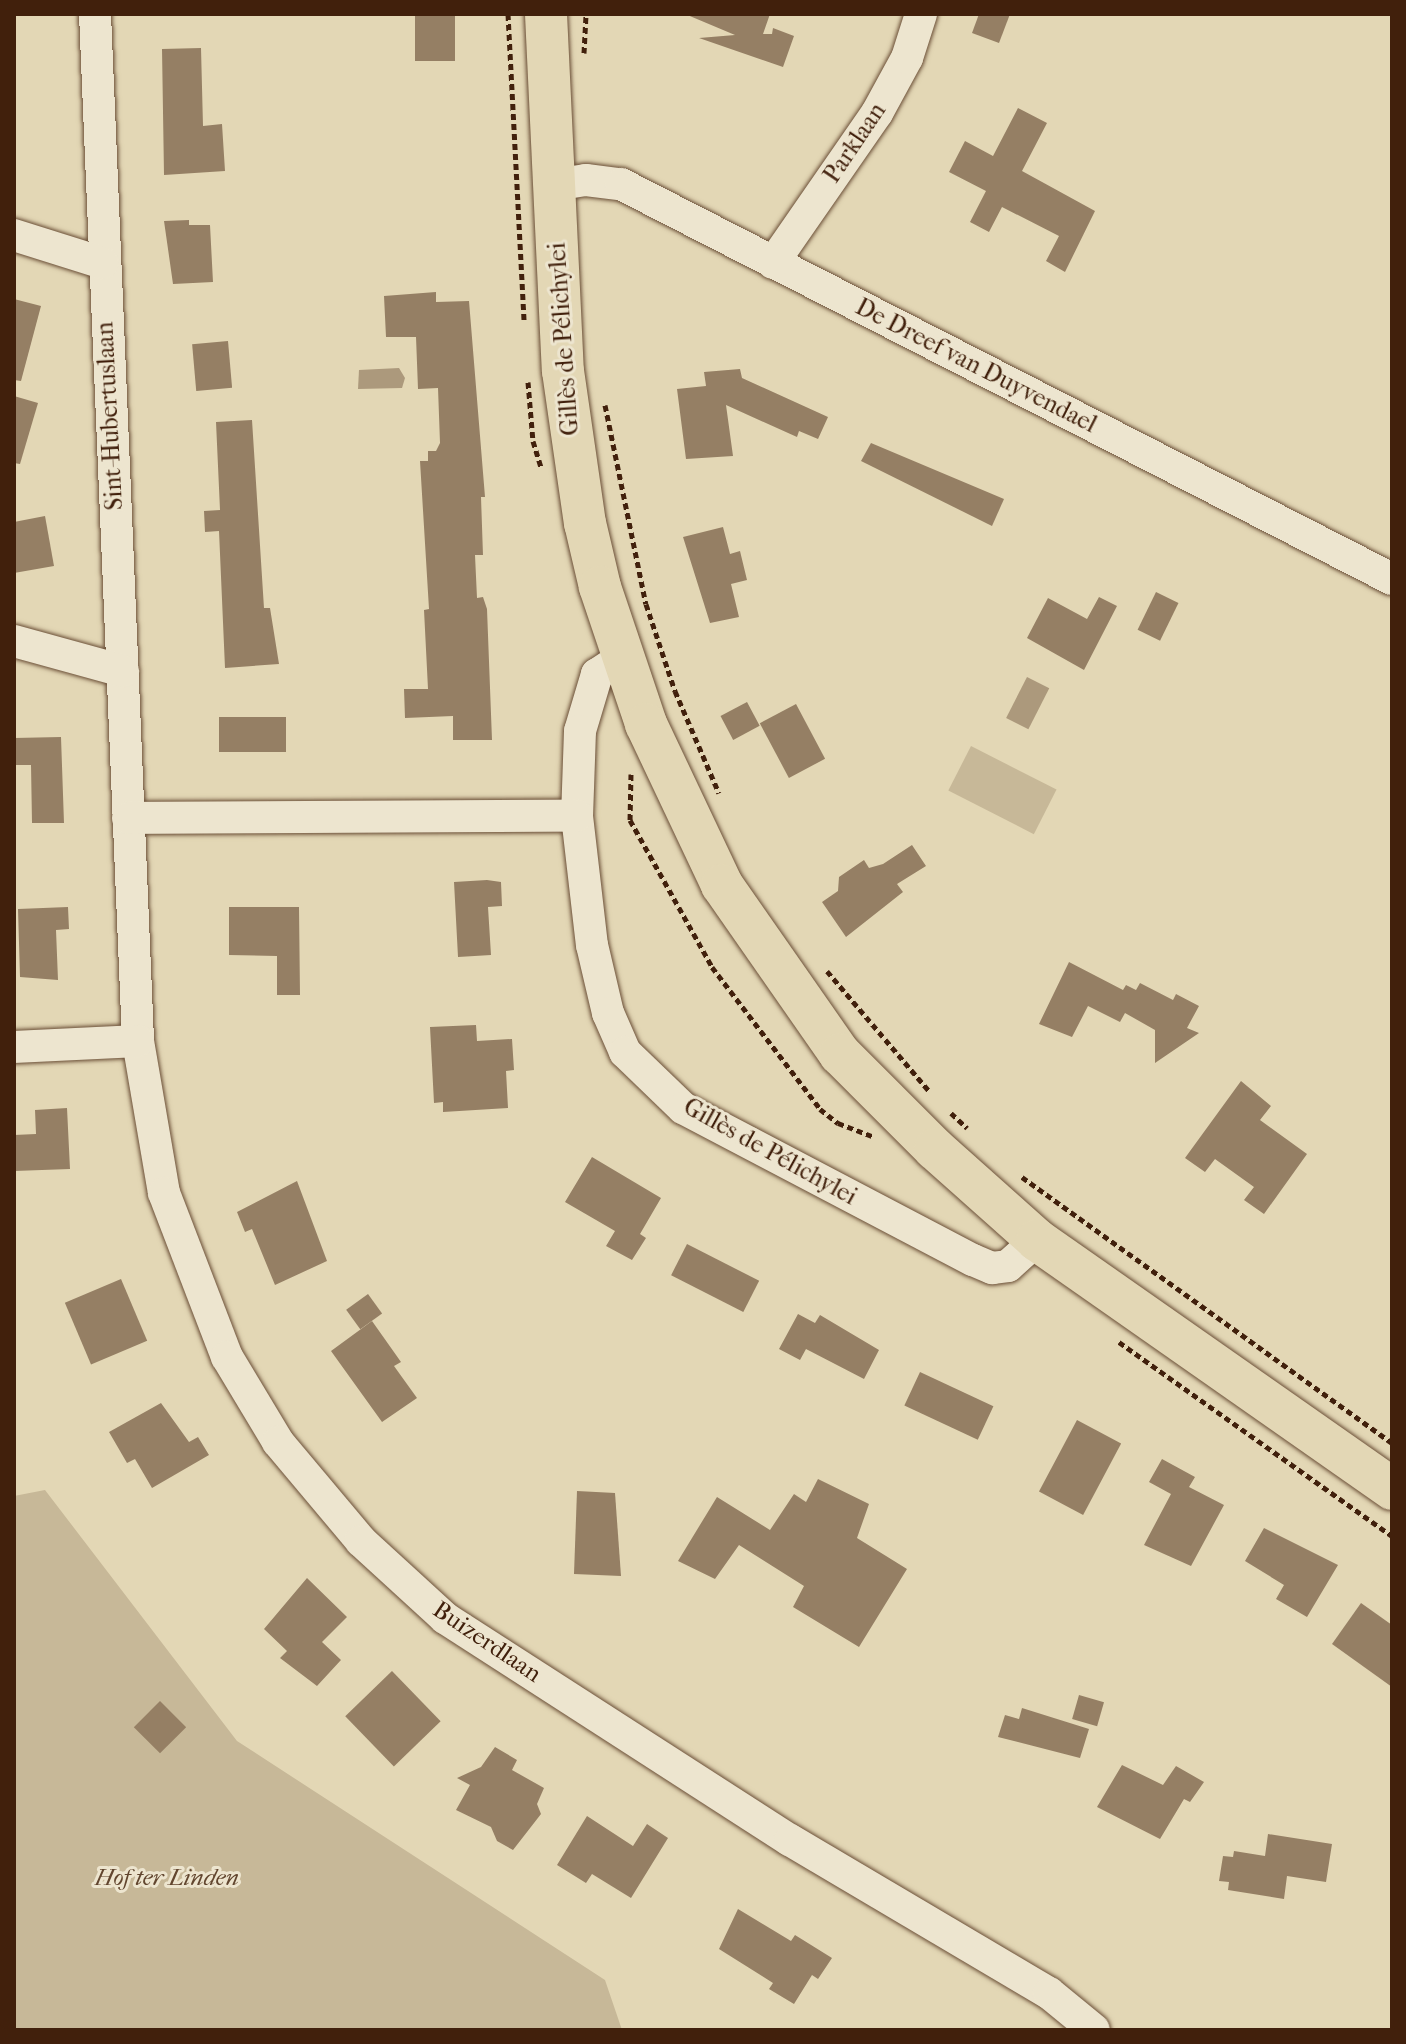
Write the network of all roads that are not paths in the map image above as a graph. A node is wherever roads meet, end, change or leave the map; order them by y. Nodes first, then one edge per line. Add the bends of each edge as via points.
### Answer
1 (95, 14) edge
2 (546, 14) edge
3 (921, 14) edge
4 (554, 185) junction
5 (14, 235) edge
6 (103, 263) junction
7 (773, 263) junction
8 (1392, 579) edge
9 (14, 641) edge
10 (622, 658) junction
11 (123, 671) junction
12 (577, 816) junction
13 (128, 818) junction
14 (138, 1041) junction
15 (14, 1047) edge
16 (1037, 1240) junction
17 (1392, 1489) edge
18 (1094, 2030) edge

1 - 6 street, Sint-Hubertuslaan
2 - 4 main road, Gillès de Pélichylei
3 - 7 street, Parklaan via 907,58 877,113
4 - 7 street, De Dreef van Duyvendael via 586,180 621,184
4 - 10 main road, Gillès de Pélichylei via 572,450 600,587
5 - 6 street
6 - 11 street, Sint-Hubertuslaan
7 - 8 street, De Dreef van Duyvendael
9 - 11 street
10 - 12 street, Gillès de Pélichylei via 597,674 580,731
10 - 16 main road, Gillès de Pélichylei via 646,724 722,885 840,1054
11 - 13 street, Sint-Hubertuslaan
12 - 13 street
12 - 16 street, Gillès de Pélichylei via 592,945 608,1013 625,1052 683,1108 992,1268 1008,1266
13 - 14 street, Sint-Hubertuslaan
14 - 15 street
14 - 18 street, Buizerdlaan via 164,1193 227,1357 278,1442 361,1541 445,1618 790,1840 1049,1993
16 - 17 main road, Gillès de Pélichylei

